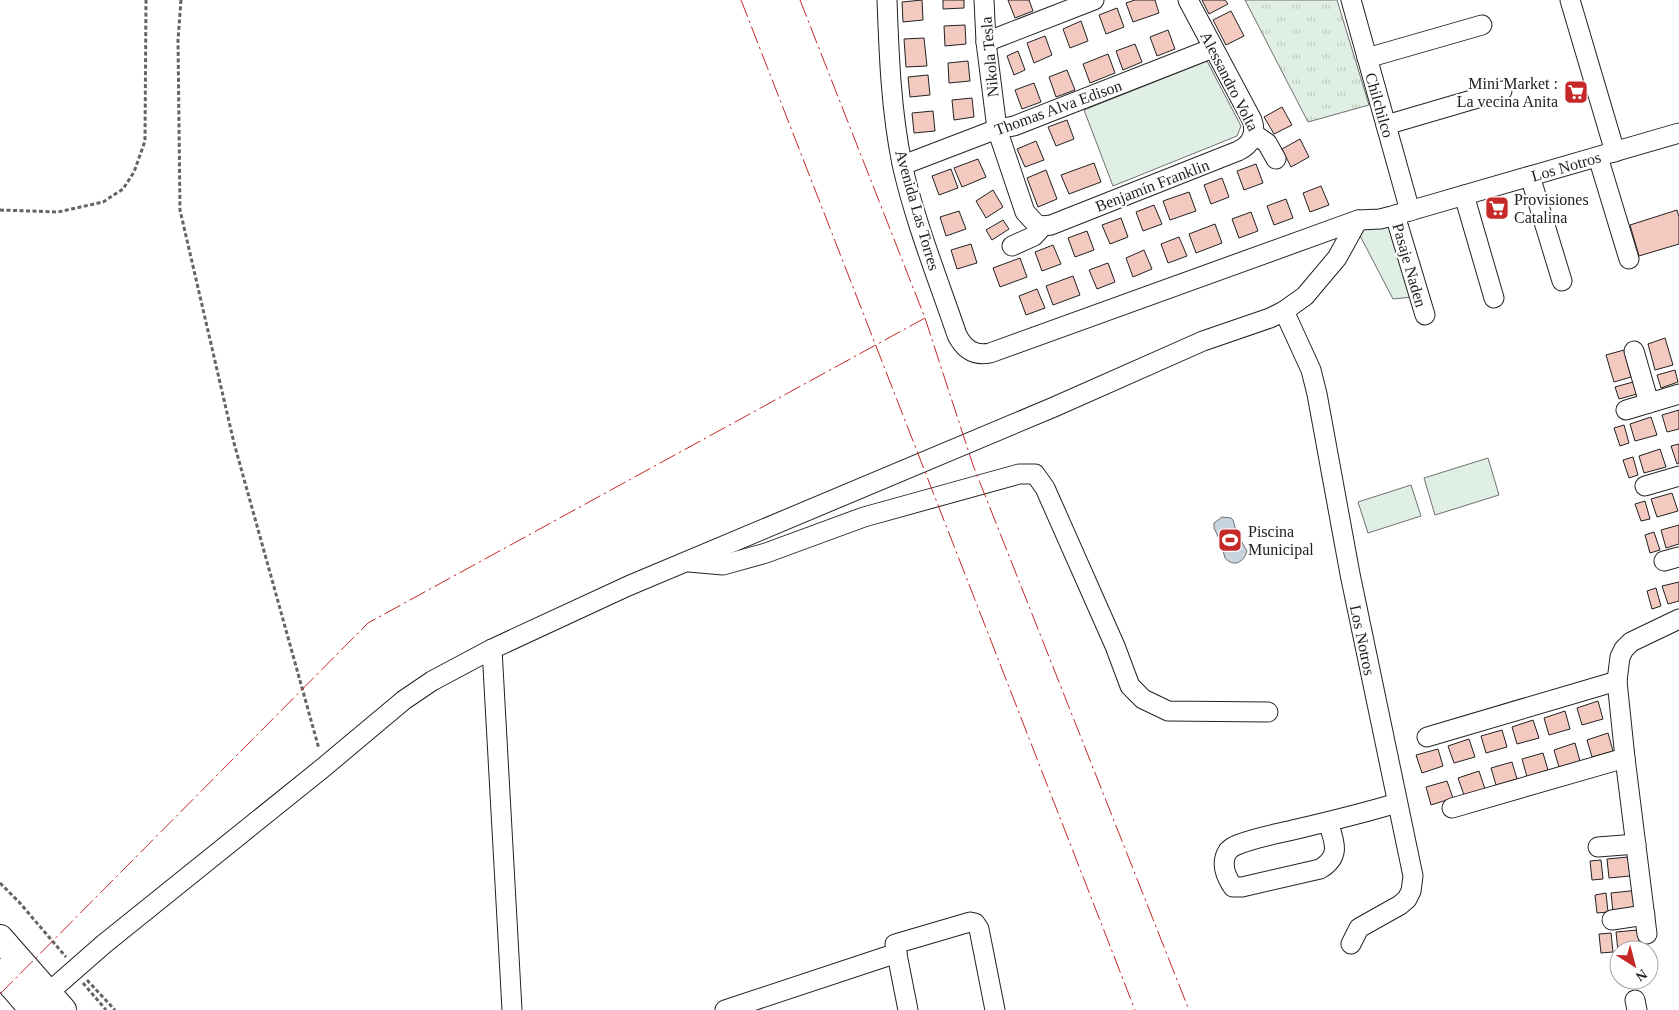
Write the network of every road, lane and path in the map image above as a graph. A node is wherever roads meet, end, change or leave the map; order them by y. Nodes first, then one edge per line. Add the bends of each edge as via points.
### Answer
1 (146, 0) edge
2 (181, 0) edge
3 (887, 0) edge
4 (984, 0) edge
5 (1094, 0) edge
6 (1188, 0) edge
7 (1350, 0) edge
8 (1570, 0) edge
9 (1482, 25) dead end
10 (986, 42) junction
11 (1213, 48) junction
12 (1367, 58) junction
13 (1502, 91) dead end
14 (1386, 125) junction
15 (997, 129) junction
16 (1679, 133) edge
17 (1254, 134) junction
18 (1606, 154) junction
19 (1276, 159) dead end
20 (903, 165) junction
21 (1530, 176) junction
22 (1464, 195) junction
23 (0, 210) edge
24 (1403, 213) junction
25 (1358, 220) junction
26 (1040, 225) junction
27 (1012, 246) dead end
28 (1629, 259) dead end
29 (1562, 281) dead end
30 (1494, 298) dead end
31 (1284, 311) junction
32 (1425, 315) dead end
33 (1634, 351) dead end
34 (972, 352) joint
35 (1679, 394) edge
36 (1649, 403) junction
37 (1626, 410) dead end
38 (1679, 476) edge
39 (1645, 486) dead end
40 (685, 562) junction
41 (1679, 619) edge
42 (492, 649) junction
43 (1617, 682) junction
44 (1268, 712) dead end
45 (1427, 737) dead end
46 (1625, 758) junction
47 (324, 767) junction
48 (1398, 803) junction
49 (1452, 808) dead end
50 (1328, 822) junction
51 (1636, 844) junction
52 (1598, 847) dead end
53 (0, 883) edge
54 (1645, 915) junction
55 (1612, 920) dead end
56 (1647, 934) dead end
57 (0, 938) edge
58 (1351, 944) dead end
59 (896, 949) junction
60 (74, 970) junction
61 (0, 972) edge
62 (48, 1004) edge
63 (106, 1010) edge
64 (114, 1010) edge
65 (512, 1010) edge
66 (725, 1010) edge
67 (908, 1010) edge
68 (995, 1010) edge

1 - 23 path via 145,141 134,172 123,189 103,202 58,212
2 - 47 path via 178,40 180,210 234,443
3 - 20 street, Avenida Las Torres via 892,105
4 - 10 street, Nikola Tesla
5 - 10 street
6 - 11 street, Alessandro Volta
7 - 12 street, Chilchilco
8 - 18 street
9 - 12 street
10 - 15 street, Nikola Tesla
11 - 15 street, Thomas Alva Edison via 1014,126
11 - 17 street, Alessandro Volta via 1252,120
12 - 14 street, Chilchilco
13 - 14 street
14 - 24 street, Chilchilco
15 - 20 street, Thomas Alva Edison
15 - 26 street, Nikola Tesla via 1023,207 1028,217
16 - 18 street, Los Notros
17 - 19 street, Alessandro Volta via 1267,143
17 - 26 street, Benjamín Franklin via 1250,142 1238,151 1051,225
18 - 21 street, Los Notros
18 - 28 street
20 - 34 street, Avenida Las Torres via 957,335
21 - 22 street, Los Notros
21 - 29 street
22 - 24 street, Los Notros
22 - 30 street
24 - 25 street, Los Notros
24 - 32 street, Pasaje Naden
25 - 31 street via 1332,263 1305,296
25 - 34 street, Los Notros via 990,353
26 - 27 street, Benjamín Franklin via 1034,236
31 - 40 street via 1203,341
31 - 48 street, Los Notros via 1311,370
33 - 36 street
35 - 36 street
36 - 37 street
38 - 39 street
40 - 42 street
40 - 44 street via 723,565 864,517 1018,474 1035,474 1045,488 1130,686 1136,693 1168,711
41 - 43 street via 1631,642 1624,649
42 - 47 street via 440,676 404,700
42 - 65 street
43 - 45 street
43 - 46 street
46 - 49 street
46 - 51 street
47 - 60 street
48 - 50 street
48 - 58 street, Los Notros via 1413,876 1411,890 1400,906 1360,928
50 - 50 street via 1237,845 1229,850 1224,866 1229,882 1233,887 1242,888 1327,865 1335,852
51 - 52 street
51 - 54 street
53 - 60 path
54 - 55 street
54 - 56 street
57 - 62 highway
59 - 66 street
59 - 67 street
59 - 68 street via 966,922 975,923 979,929
60 - 62 street
60 - 63 path
60 - 64 path
61 - 62 highway

